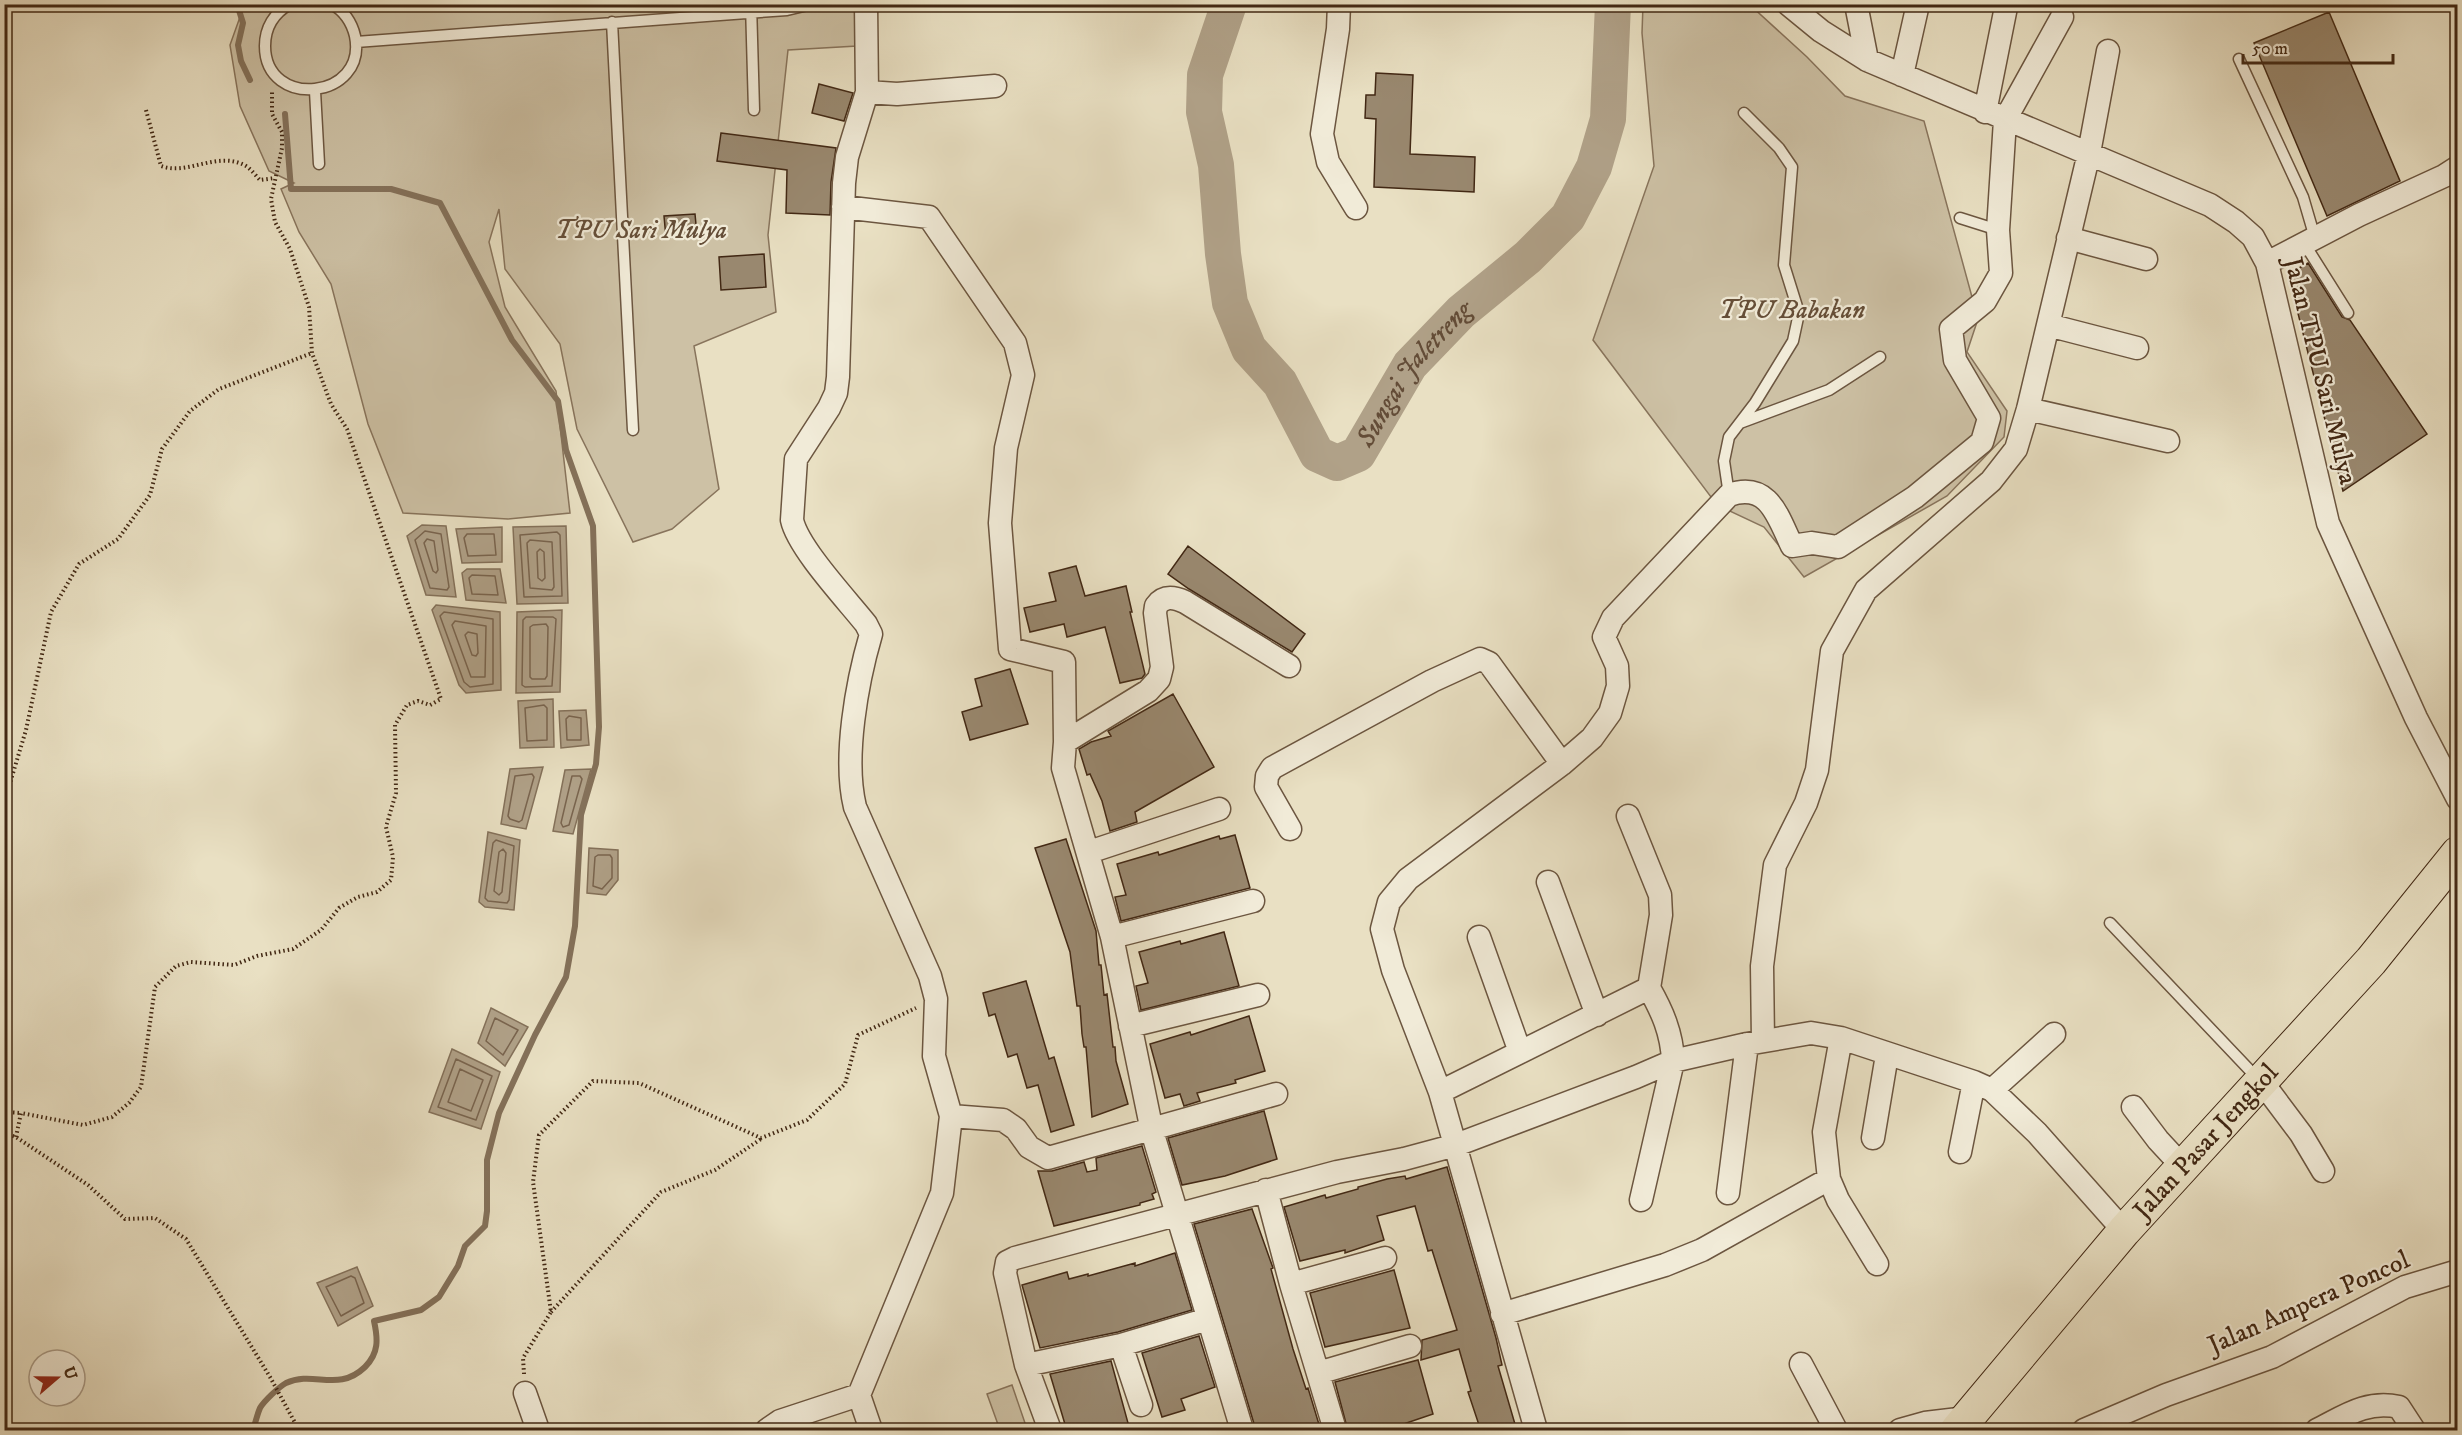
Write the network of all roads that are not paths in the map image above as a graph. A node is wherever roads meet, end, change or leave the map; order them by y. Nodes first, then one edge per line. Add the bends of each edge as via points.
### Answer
1 (290, 4) edge
2 (331, 4) edge
3 (812, 4) edge
4 (866, 4) edge
5 (1339, 4) edge
6 (1788, 4) edge
7 (1856, 4) edge
8 (1918, 4) edge
9 (2006, 8) dead end
10 (751, 9) edge
11 (2062, 17) dead end
12 (612, 22) junction
13 (356, 42) junction
14 (2108, 51) dead end
15 (2239, 58) dead end
16 (1868, 60) junction
17 (1902, 75) junction
18 (995, 87) dead end
19 (315, 91) junction
20 (867, 92) junction
21 (754, 110) dead end
22 (1744, 113) dead end
23 (1995, 116) junction
24 (2088, 153) junction
25 (319, 164) dead end
26 (2457, 167) edge
27 (843, 207) junction
28 (1356, 208) dead end
29 (1960, 218) dead end
30 (1998, 230) junction
31 (2068, 238) junction
32 (2309, 241) junction
33 (2146, 259) dead end
34 (2267, 263) junction
35 (2348, 313) dead end
36 (2048, 325) junction
37 (2137, 348) dead end
38 (1880, 357) dead end
39 (2028, 409) junction
40 (1740, 423) junction
41 (633, 430) dead end
42 (2168, 441) dead end
43 (1729, 495) junction
44 (1289, 666) dead end
45 (1065, 742) junction
46 (1562, 765) junction
47 (2457, 799) edge
48 (1219, 809) dead end
49 (1628, 816) dead end
50 (1290, 829) dead end
51 (1089, 852) junction
52 (2457, 853) edge
53 (1548, 882) dead end
54 (1253, 902) dead end
55 (2110, 923) dead end
56 (1112, 937) junction
57 (1479, 937) dead end
58 (1649, 988) junction
59 (1258, 995) dead end
60 (1597, 1015) junction
61 (1130, 1026) junction
62 (2054, 1034) dead end
63 (1841, 1038) junction
64 (1755, 1042) junction
65 (1520, 1052) junction
66 (1887, 1055) junction
67 (1673, 1061) junction
68 (2262, 1082) junction
69 (1983, 1086) junction
70 (1440, 1092) junction
71 (1276, 1094) dead end
72 (2133, 1107) dead end
73 (951, 1116) junction
74 (1152, 1131) junction
75 (1873, 1138) dead end
76 (1456, 1145) junction
77 (1960, 1152) dead end
78 (2183, 1167) junction
79 (2323, 1171) dead end
80 (1829, 1179) junction
81 (1266, 1190) junction
82 (1728, 1193) dead end
83 (1641, 1200) dead end
84 (1177, 1216) junction
85 (2124, 1231) junction
86 (1384, 1258) dead end
87 (1877, 1264) dead end
88 (2457, 1271) edge
89 (1291, 1284) junction
90 (1502, 1314) junction
91 (1208, 1319) junction
92 (1121, 1345) junction
93 (1410, 1346) dead end
94 (1801, 1364) dead end
95 (1026, 1365) junction
96 (1318, 1373) junction
97 (525, 1393) road end
98 (859, 1395) junction
99 (1141, 1405) dead end
100 (1962, 1424) edge
101 (538, 1431) edge
102 (767, 1431) edge
103 (871, 1431) edge
104 (1050, 1431) edge
105 (1242, 1431) edge
106 (1335, 1431) edge
107 (1536, 1431) edge
108 (1836, 1431) edge
109 (1900, 1431) edge
110 (2084, 1431) edge
111 (2317, 1431) edge
112 (2414, 1431) edge

1 - 19 lane via 272,20 266,33 268,62 276,75 294,87
2 - 13 lane via 346,16
3 - 10 lane via 788,10
4 - 20 street
5 - 28 street via 1323,140 1328,162
6 - 16 street, Jalan TPU Sari Mulya via 1821,32
7 - 16 street
8 - 17 street
9 - 23 street
10 - 12 lane
10 - 21 lane
11 - 23 street
12 - 13 lane
12 - 41 lane
13 - 19 lane via 350,69 341,80
14 - 24 street
15 - 32 lane via 2303,197
16 - 17 street, Jalan TPU Sari Mulya
17 - 23 street, Jalan TPU Sari Mulya
18 - 20 street via 897,94
19 - 25 lane
20 - 27 street via 847,157
22 - 40 lane via 1792,167 1784,265 1799,313 1793,341
23 - 24 street, Jalan TPU Sari Mulya
23 - 30 street
24 - 31 street
24 - 34 street, Jalan TPU Sari Mulya via 2210,205 2253,237
26 - 32 street
27 - 45 street via 929,217 1015,343 1023,375 1006,448 1000,523 1010,649 1064,662
27 - 73 street via 836,393 795,459 792,520 804,545 871,634 852,735 852,794 930,976 936,999 934,1056
29 - 30 lane
30 - 43 street via 2001,273 1985,301 1951,329 1955,360 1989,418 1982,442 1915,497 1838,547 1812,543 1792,546 1773,507 1762,496 1750,491
31 - 33 street
31 - 36 street
32 - 34 street
32 - 35 lane
34 - 47 street, Jalan TPU Sari Mulya via 2328,523
36 - 37 street
36 - 39 street
38 - 40 lane via 1829,390
39 - 42 street
39 - 64 street via 2016,449 1991,482 1866,590 1832,651 1817,770 1806,803 1775,865
40 - 43 lane via 1725,449
43 - 46 street via 1612,618 1604,637 1619,676 1610,713 1592,738
44 - 45 street via 1185,602 1165,598 1156,606 1155,613 1162,662 1159,680 1148,691
45 - 51 street via 1063,768
46 - 50 street via 1489,663 1480,659 1272,768 1266,787
46 - 70 street via 1408,879 1389,902 1384,915 1382,929 1393,970
48 - 51 street
49 - 58 street via 1660,895 1661,915
51 - 56 street
52 - 68 main road, Jalan Pasar Jengkol via 2371,961
53 - 60 street
54 - 56 street
55 - 68 lane
56 - 61 street
57 - 65 street
58 - 60 street
58 - 67 street via 1669,1030
59 - 61 street
60 - 65 street
61 - 74 street
62 - 69 street
63 - 64 street via 1811,1033
63 - 66 street
63 - 80 street via 1824,1132
64 - 67 street
64 - 82 street
65 - 70 street
66 - 69 street
66 - 75 street
67 - 76 street
67 - 83 street
68 - 78 main road, Jalan Pasar Jengkol
68 - 79 street
69 - 77 street
69 - 85 street via 2037,1133
70 - 76 street
71 - 74 street
72 - 78 street
73 - 74 street via 1003,1119 1029,1147 1048,1158
73 - 98 street via 942,1193
74 - 84 street
76 - 81 street
76 - 90 street
78 - 85 main road, Jalan Pasar Jengkol
80 - 87 street
80 - 90 street via 1702,1250 1665,1265
81 - 84 street
81 - 89 street
84 - 91 street
84 - 95 street via 1008,1262 1005,1273
85 - 100 main road, Jalan Pasar Jengkol
86 - 89 street
88 - 110 street, Jalan Ampera Poncol via 2405,1287 2272,1357 2166,1395
89 - 96 street
90 - 107 street
91 - 92 street
91 - 105 street
92 - 95 street
92 - 99 street
93 - 96 street
94 - 108 street
95 - 104 street
96 - 106 street
97 - 101 street
98 - 102 street via 780,1421
98 - 103 street
100 - 109 street via 1925,1423
111 - 112 street via 2363,1407 2382,1403 2399,1407

